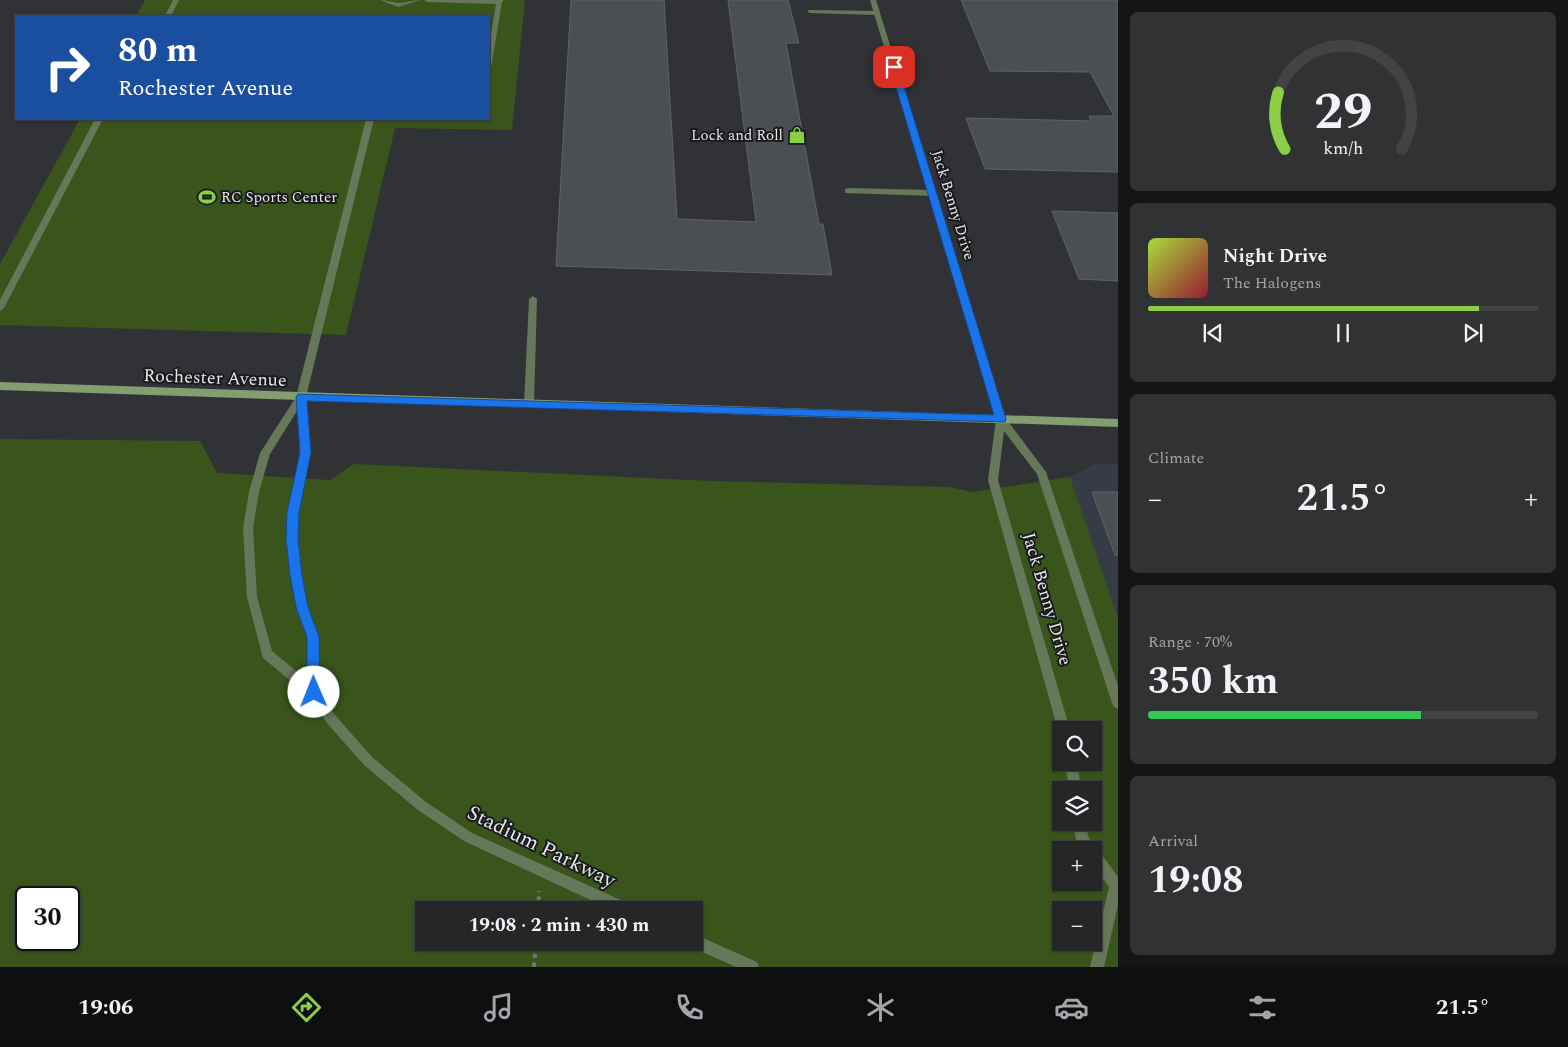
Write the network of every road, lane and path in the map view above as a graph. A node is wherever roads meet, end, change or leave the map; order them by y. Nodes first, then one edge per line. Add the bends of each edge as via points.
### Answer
1 (176, 0) edge
2 (383, 0) edge
3 (417, 0) edge
4 (427, 0) edge
5 (873, 0) edge
6 (500, 1) edge
7 (810, 11) dead end
8 (877, 13) junction
9 (168, 15) edge
10 (490, 61) edge
11 (98, 120) edge
12 (370, 120) edge
13 (848, 191) dead end
14 (932, 193) junction
15 (533, 299) dead end
16 (0, 308) edge
17 (0, 386) edge
18 (302, 397) junction
19 (529, 404) junction
20 (1001, 419) junction
21 (1118, 423) edge
22 (314, 692) junction
23 (1118, 703) edge
24 (1061, 721) edge
25 (1102, 866) edge
26 (1117, 885) edge
27 (607, 901) edge
28 (703, 945) edge
29 (535, 951) edge
30 (534, 967) edge
31 (752, 967) edge
32 (1097, 967) edge

1 - 9 street
2 - 3 street via 401,8
4 - 6 street
5 - 8 street, Jack Benny Drive
6 - 10 street
7 - 8 street
8 - 14 street, Jack Benny Drive
11 - 16 street
12 - 18 street
13 - 14 street
14 - 20 street, Jack Benny Drive
15 - 19 street
17 - 18 main road, Rochester Avenue
18 - 19 main road, Rochester Avenue
18 - 22 street via 305,452 293,513 292,539 302,607 313,637
18 - 22 street, Stadium Parkway via 265,453 248,528 249,562 252,598 267,654
19 - 20 main road, Rochester Avenue
20 - 21 main road, Rochester Avenue
20 - 23 street, Jack Benny Drive via 1041,472
20 - 24 street, Jack Benny Drive via 993,480
22 - 27 street, Stadium Parkway via 368,761 422,806 468,837
25 - 26 street
26 - 32 street
28 - 31 street
29 - 30 path

